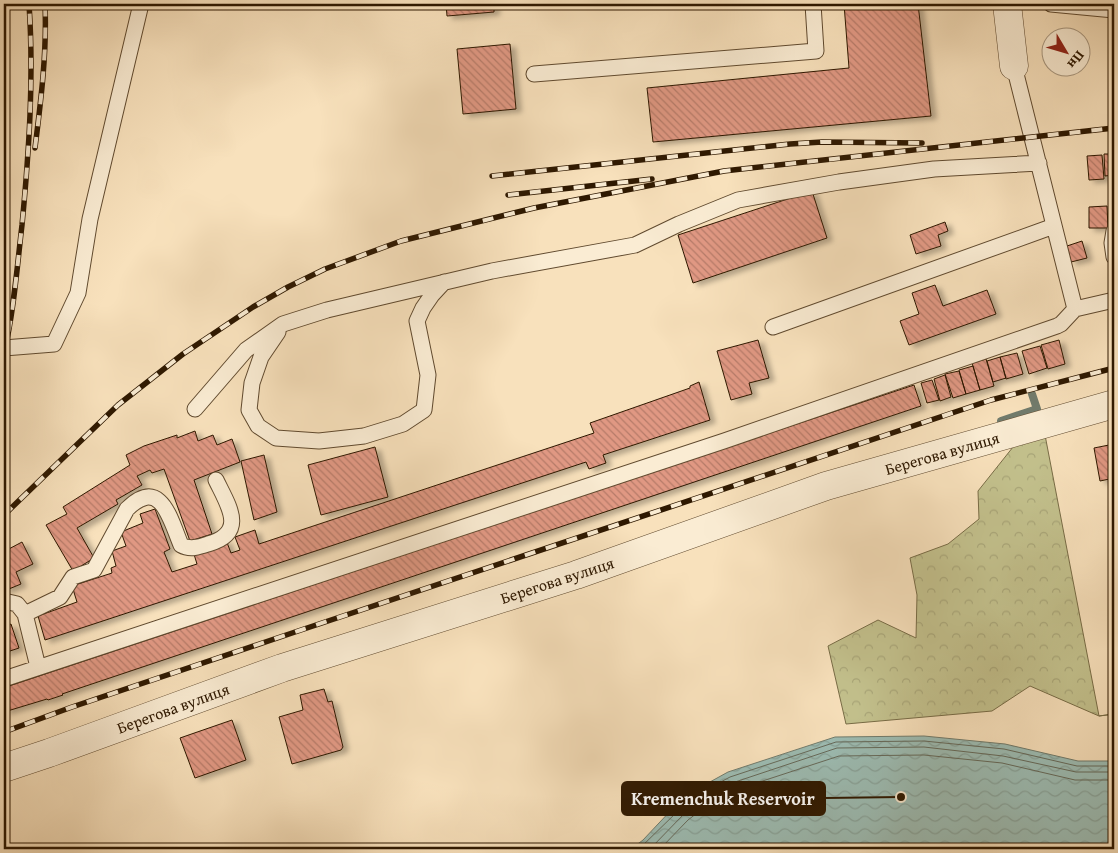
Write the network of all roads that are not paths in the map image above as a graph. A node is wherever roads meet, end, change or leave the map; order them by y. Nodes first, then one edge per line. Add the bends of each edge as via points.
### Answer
1 (141, 4) edge
2 (813, 4) edge
3 (1007, 4) edge
4 (1051, 4) edge
5 (1114, 10) edge
6 (1014, 66) joint
7 (534, 74) dead end
8 (1038, 164) junction
9 (1054, 226) junction
10 (1114, 231) edge
11 (1114, 256) edge
12 (444, 282) junction
13 (1114, 300) edge
14 (1075, 309) junction
15 (283, 324) junction
16 (773, 327) dead end
17 (4, 348) edge
18 (1114, 404) edge
19 (195, 409) dead end
20 (216, 480) dead end
21 (4, 601) edge
22 (25, 614) junction
23 (38, 667) junction
24 (4, 679) edge
25 (4, 768) edge

1 - 17 lane via 90,219 78,293 54,344
2 - 7 lane via 816,51
3 - 6 street
4 - 5 lane
6 - 8 lane
8 - 9 lane
8 - 12 lane via 934,169 738,200 635,245
9 - 14 lane
9 - 16 lane
10 - 11 lane
12 - 15 lane
12 - 15 lane via 427,301 417,321 428,375 424,410 403,424 364,436 319,441 276,438 258,426 249,410 252,383 261,357
13 - 14 lane
14 - 23 lane via 1061,324 724,441
15 - 19 lane via 246,350
18 - 25 street, Берегова вулиця via 826,486 576,575 282,668
20 - 22 lane via 232,516 232,524 218,541 194,548 181,546 161,502 154,497 145,497 127,509 94,570 73,577 60,597
21 - 22 lane via 17,604
22 - 23 lane
23 - 24 lane

